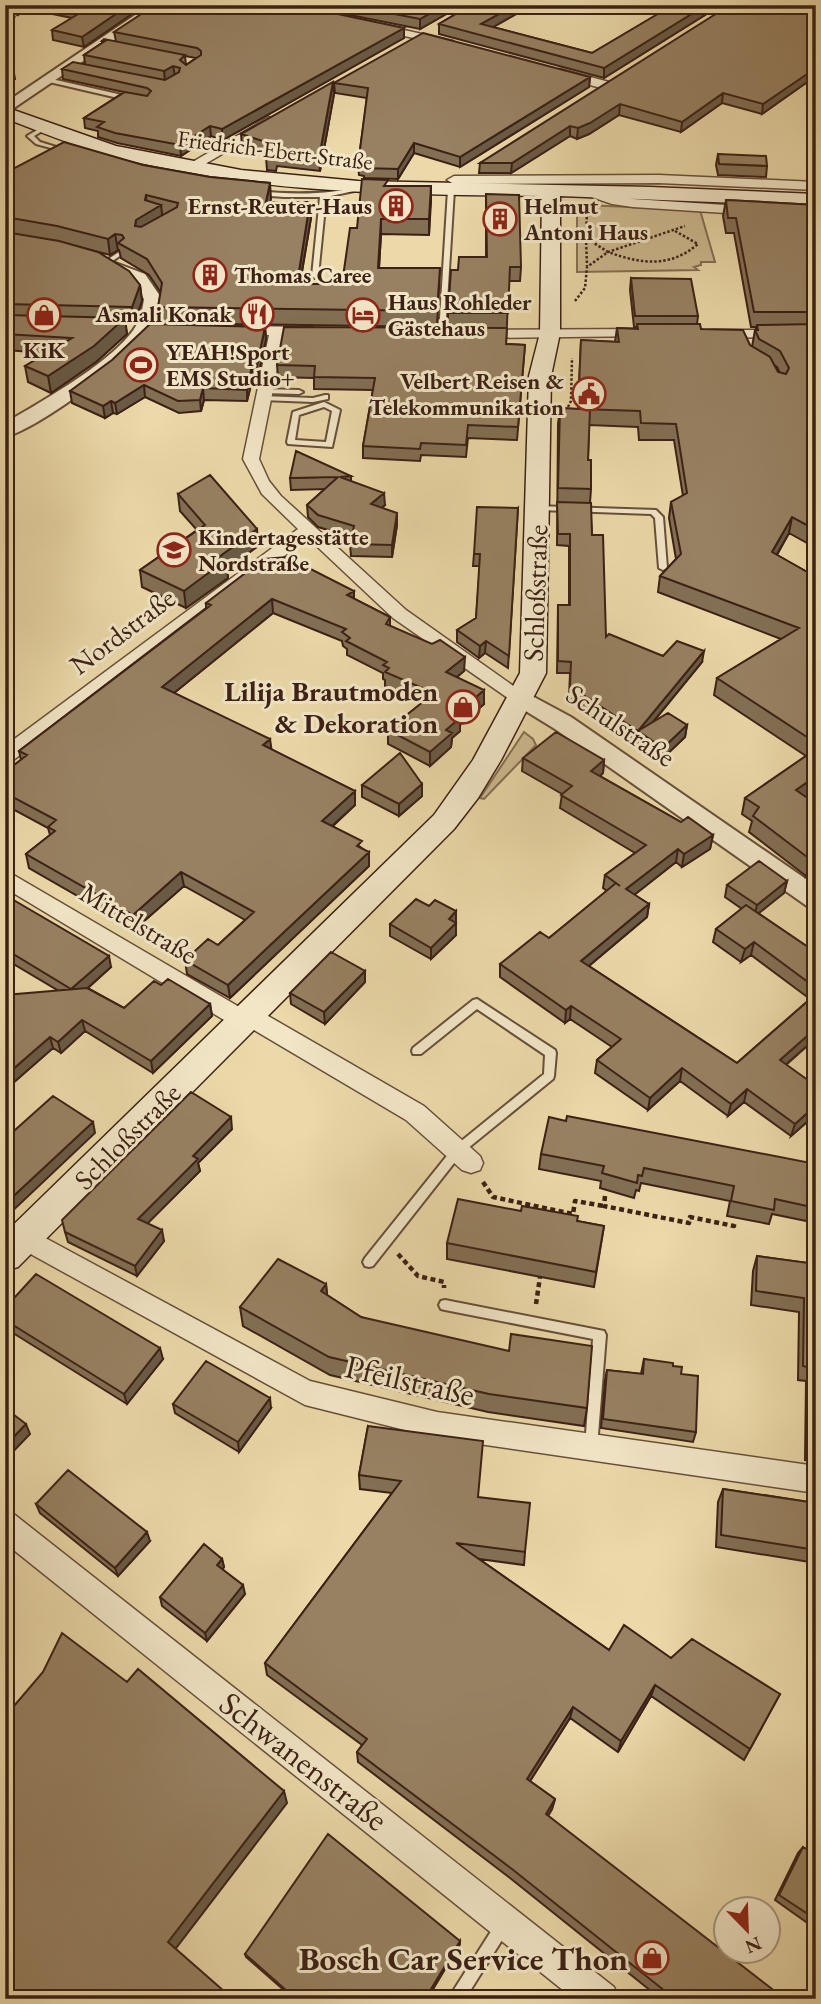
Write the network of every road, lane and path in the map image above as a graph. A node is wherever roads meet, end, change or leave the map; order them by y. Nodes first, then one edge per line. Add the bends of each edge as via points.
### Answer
1 (29, 5) edge
2 (159, 5) edge
3 (731, 7) edge
4 (716, 10) edge
5 (7, 15) edge
6 (5, 21) edge
7 (359, 23) edge
8 (426, 33) junction
9 (468, 48) edge
10 (396, 50) edge
11 (543, 69) edge
12 (47, 80) junction
13 (593, 92) edge
14 (135, 99) edge
15 (5, 111) edge
16 (275, 117) edge
17 (46, 127) junction
18 (75, 154) edge
19 (479, 164) edge
20 (189, 169) junction
21 (659, 178) junction
22 (367, 186) junction
23 (450, 186) junction
24 (816, 186) edge
25 (551, 191) junction
26 (626, 191) junction
27 (252, 192) edge
28 (323, 195) junction
29 (588, 195) junction
30 (816, 200) edge
31 (695, 207) junction
32 (816, 215) edge
33 (675, 231) junction
34 (586, 238) junction
35 (608, 252) junction
36 (86, 258) edge
37 (587, 267) junction
38 (315, 276) dead end
39 (571, 288) dead end
40 (585, 288) junction
41 (569, 304) dead end
42 (225, 330) edge
43 (277, 331) junction
44 (326, 331) edge
45 (435, 333) joint
46 (550, 333) junction
47 (659, 333) edge
48 (700, 334) edge
49 (816, 334) edge
50 (572, 353) dead end
51 (263, 394) junction
52 (324, 400) junction
53 (562, 419) edge
54 (5, 431) edge
55 (539, 508) junction
56 (309, 528) junction
57 (663, 568) edge
58 (519, 697) junction
59 (5, 756) edge
60 (5, 878) edge
61 (816, 899) edge
62 (245, 1017) junction
63 (417, 1051) dead end
64 (464, 1156) junction
65 (606, 1196) dead end
66 (604, 1206) junction
67 (734, 1222) edge
68 (385, 1242) junction
69 (15, 1247) edge
70 (369, 1262) dead end
71 (540, 1277) edge
72 (444, 1305) joint
73 (533, 1322) junction
74 (592, 1447) junction
75 (816, 1480) edge
76 (5, 1525) edge
77 (505, 1921) junction
78 (456, 1999) edge
79 (602, 1999) edge

1 - 5 path via 34,8
2 - 12 street via 106,45
3 - 4 street
5 - 6 path via 19,15
7 - 8 street
8 - 9 street
8 - 10 street
11 - 13 street via 611,82
12 - 14 lane
12 - 15 street
15 - 17 main road, Friedrich-Ebert-Straße
16 - 20 street
17 - 18 lane via 30,136 38,143
17 - 20 main road, Friedrich-Ebert-Straße via 123,154
19 - 23 street
20 - 22 main road, Friedrich-Ebert-Straße
21 - 23 street, Friedrich-Ebert-Straße
21 - 24 street, Friedrich-Ebert-Straße
21 - 26 street, Friedrich-Ebert-Straße
22 - 23 main road, Friedrich-Ebert-Straße
22 - 28 lane
23 - 25 main road, Friedrich-Ebert-Straße
23 - 45 lane
25 - 29 main road, Friedrich-Ebert-Straße
25 - 46 main road, Schloßstraße
26 - 29 main road, Friedrich-Ebert-Straße
26 - 30 main road, Friedrich-Ebert-Straße
27 - 28 lane
28 - 38 lane
29 - 31 street, Friedrich-Ebert-Straße
29 - 34 path
31 - 32 street, Friedrich-Ebert-Straße
31 - 33 path via 689,224
33 - 35 path
33 - 35 path via 698,244 688,255 666,263
34 - 35 path
34 - 37 path
35 - 37 path
36 - 54 street via 113,258 153,292 151,329 111,364
37 - 40 path
39 - 40 path
40 - 41 path
42 - 43 street
43 - 44 street
43 - 51 street, Schulstraße
45 - 46 street
46 - 47 street
46 - 55 main road, Schloßstraße via 540,376
48 - 49 street via 743,338
50 - 53 path via 571,401
51 - 52 lane
51 - 56 street, Schulstraße via 251,459 255,474 284,509
52 - 52 lane via 336,410 329,445 291,442 296,414
55 - 57 lane via 653,512 659,517
55 - 58 main road, Schloßstraße via 533,673
56 - 58 street, Schulstraße via 357,578 414,625
56 - 59 street, Nordstraße
58 - 61 street, Schulstraße
58 - 62 main road, Schloßstraße via 487,760 444,822
60 - 62 street, Mittelstraße
62 - 64 street via 415,1113
62 - 69 main road, Schloßstraße
63 - 64 lane via 477,1003 551,1053 549,1076
64 - 66 path via 493,1197 573,1214 575,1201
64 - 68 lane
65 - 66 path
66 - 67 path via 689,1223 690,1217 734,1226
68 - 70 lane
68 - 72 path via 418,1276 443,1282
69 - 74 street, Pfeilstraße via 305,1392 437,1425
71 - 73 path
72 - 73 lane
73 - 74 lane via 600,1335
74 - 75 street, Pfeilstraße
76 - 77 street, Schwanenstraße
77 - 78 lane
77 - 79 street, Schwanenstraße

